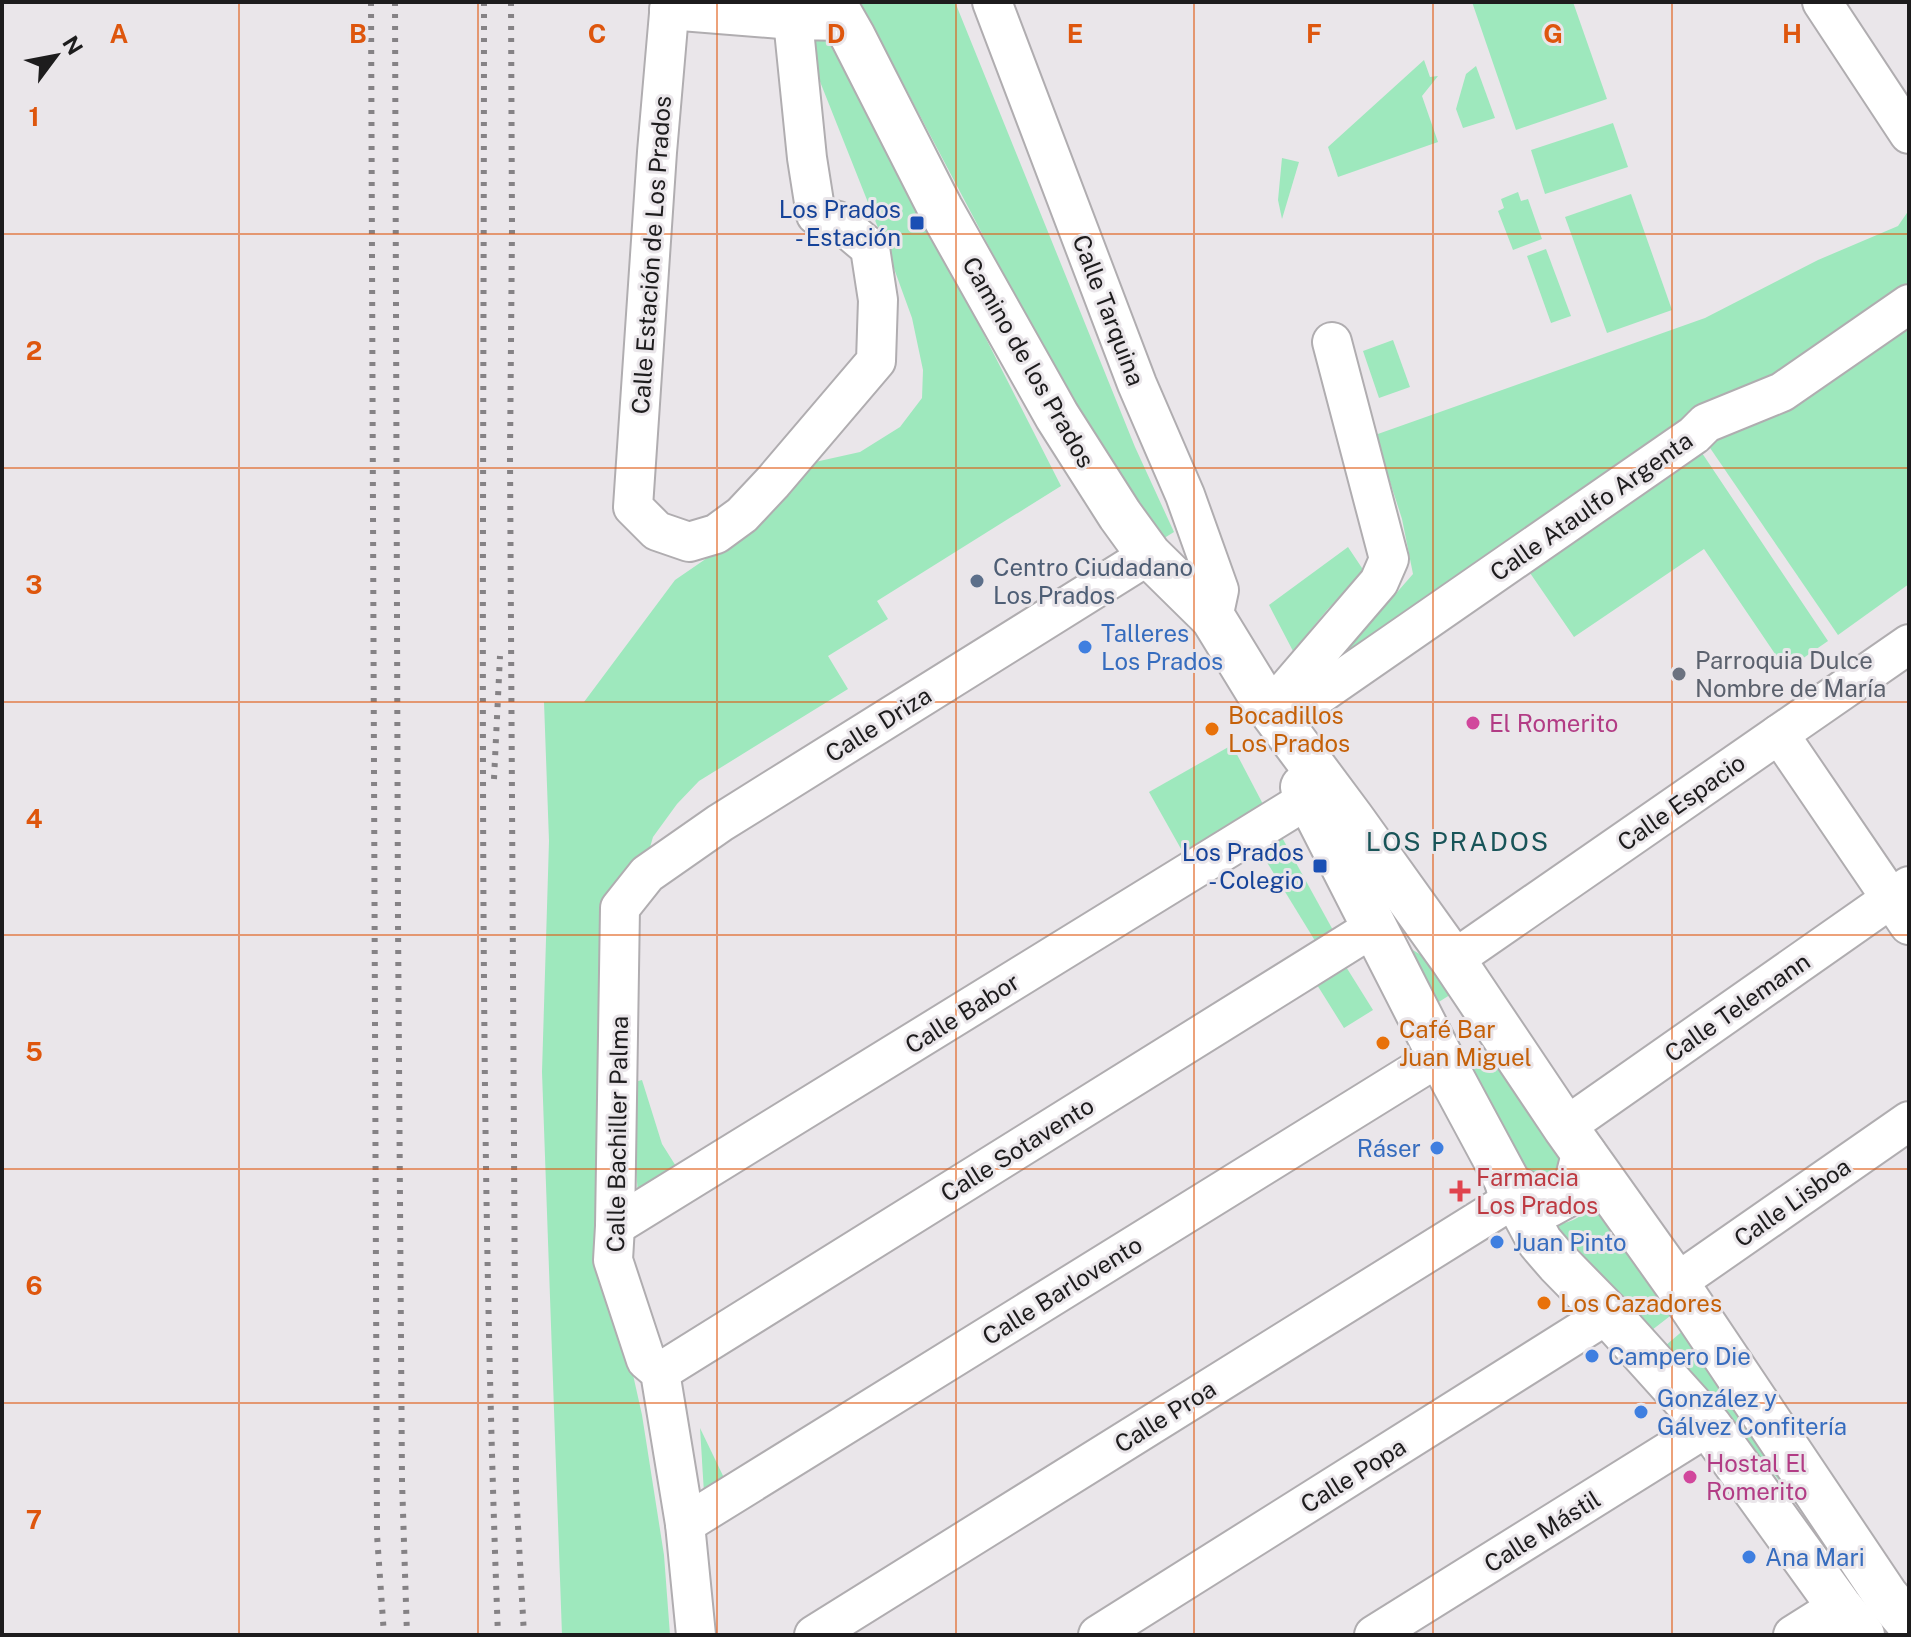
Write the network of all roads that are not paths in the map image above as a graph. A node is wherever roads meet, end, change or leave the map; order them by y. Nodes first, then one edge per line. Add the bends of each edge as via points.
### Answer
1 (992, 2) edge
2 (1822, 2) edge
3 (670, 6) edge
4 (838, 12) edge
5 (793, 20) junction
6 (1909, 134) edge
7 (1909, 304) edge
8 (1332, 342) dead end
9 (1149, 555) junction
10 (1213, 618) junction
11 (1909, 644) edge
12 (1270, 710) junction
13 (1779, 734) junction
14 (1308, 799) junction
15 (1903, 903) edge
16 (620, 908) joint
17 (1374, 927) junction
18 (1453, 960) junction
19 (1514, 1050) junction
20 (1448, 1072) junction
21 (1909, 1121) edge
22 (1575, 1141) junction
23 (1512, 1192) junction
24 (615, 1226) junction
25 (1676, 1283) junction
26 (1608, 1314) junction
27 (660, 1372) junction
28 (1709, 1426) junction
29 (685, 1524) junction
30 (1849, 1619) edge
31 (1909, 1623) edge
32 (696, 1635) edge
33 (814, 1635) edge
34 (1098, 1635) edge
35 (1374, 1635) edge
36 (1793, 1635) edge
37 (1904, 1635) edge

1 - 10 street, Calle Tarquina via 1131,370 1185,495 1219,590
2 - 6 street
3 - 5 street
3 - 5 street, Calle Estación de Los Prados via 633,507 657,531 689,542 716,534 742,515 876,361 878,300 870,248 838,221 816,215
4 - 5 street
4 - 9 main road, Camino de los Prados via 1057,416
7 - 12 street, Calle Ataulfo Argenta via 1782,392 1706,423
8 - 12 street via 1389,559 1379,582
9 - 10 main road, Camino de los Prados
9 - 16 street, Calle Driza via 688,845 647,874
10 - 12 main road, Camino de los Prados
11 - 13 street, Calle Espacio
12 - 14 main road, Camino de los Prados
12 - 18 main road, Camino de los Prados
13 - 15 street
13 - 18 street, Calle Espacio
14 - 17 main road, Camino de los Prados
14 - 24 street, Calle Babor
15 - 22 street, Calle Telemann
16 - 24 street, Calle Bachiller Palma
17 - 20 main road, Camino de los Prados
17 - 27 street, Calle Sotavento
18 - 19 main road, Camino de los Prados
19 - 20 main road via 1486,1042
19 - 22 main road, Camino de los Prados
20 - 23 main road, Camino de los Prados
20 - 29 street, Calle Barlovento
21 - 25 street, Calle Lisboa
22 - 23 main road via 1575,1190 1548,1205
22 - 25 main road, Camino de los Prados
23 - 26 main road, Camino de los Prados via 1540,1242
23 - 33 street, Calle Proa
24 - 27 street, Calle Bachiller Palma via 613,1260 646,1360
25 - 31 main road, Camino de los Prados
26 - 28 main road, Camino de los Prados
26 - 34 street, Calle Popa
27 - 29 street, Calle Bachiller Palma
28 - 30 main road, Camino de los Prados
28 - 35 street, Calle Mástil
29 - 32 street, Calle Bachiller Palma
30 - 36 street
30 - 37 main road

